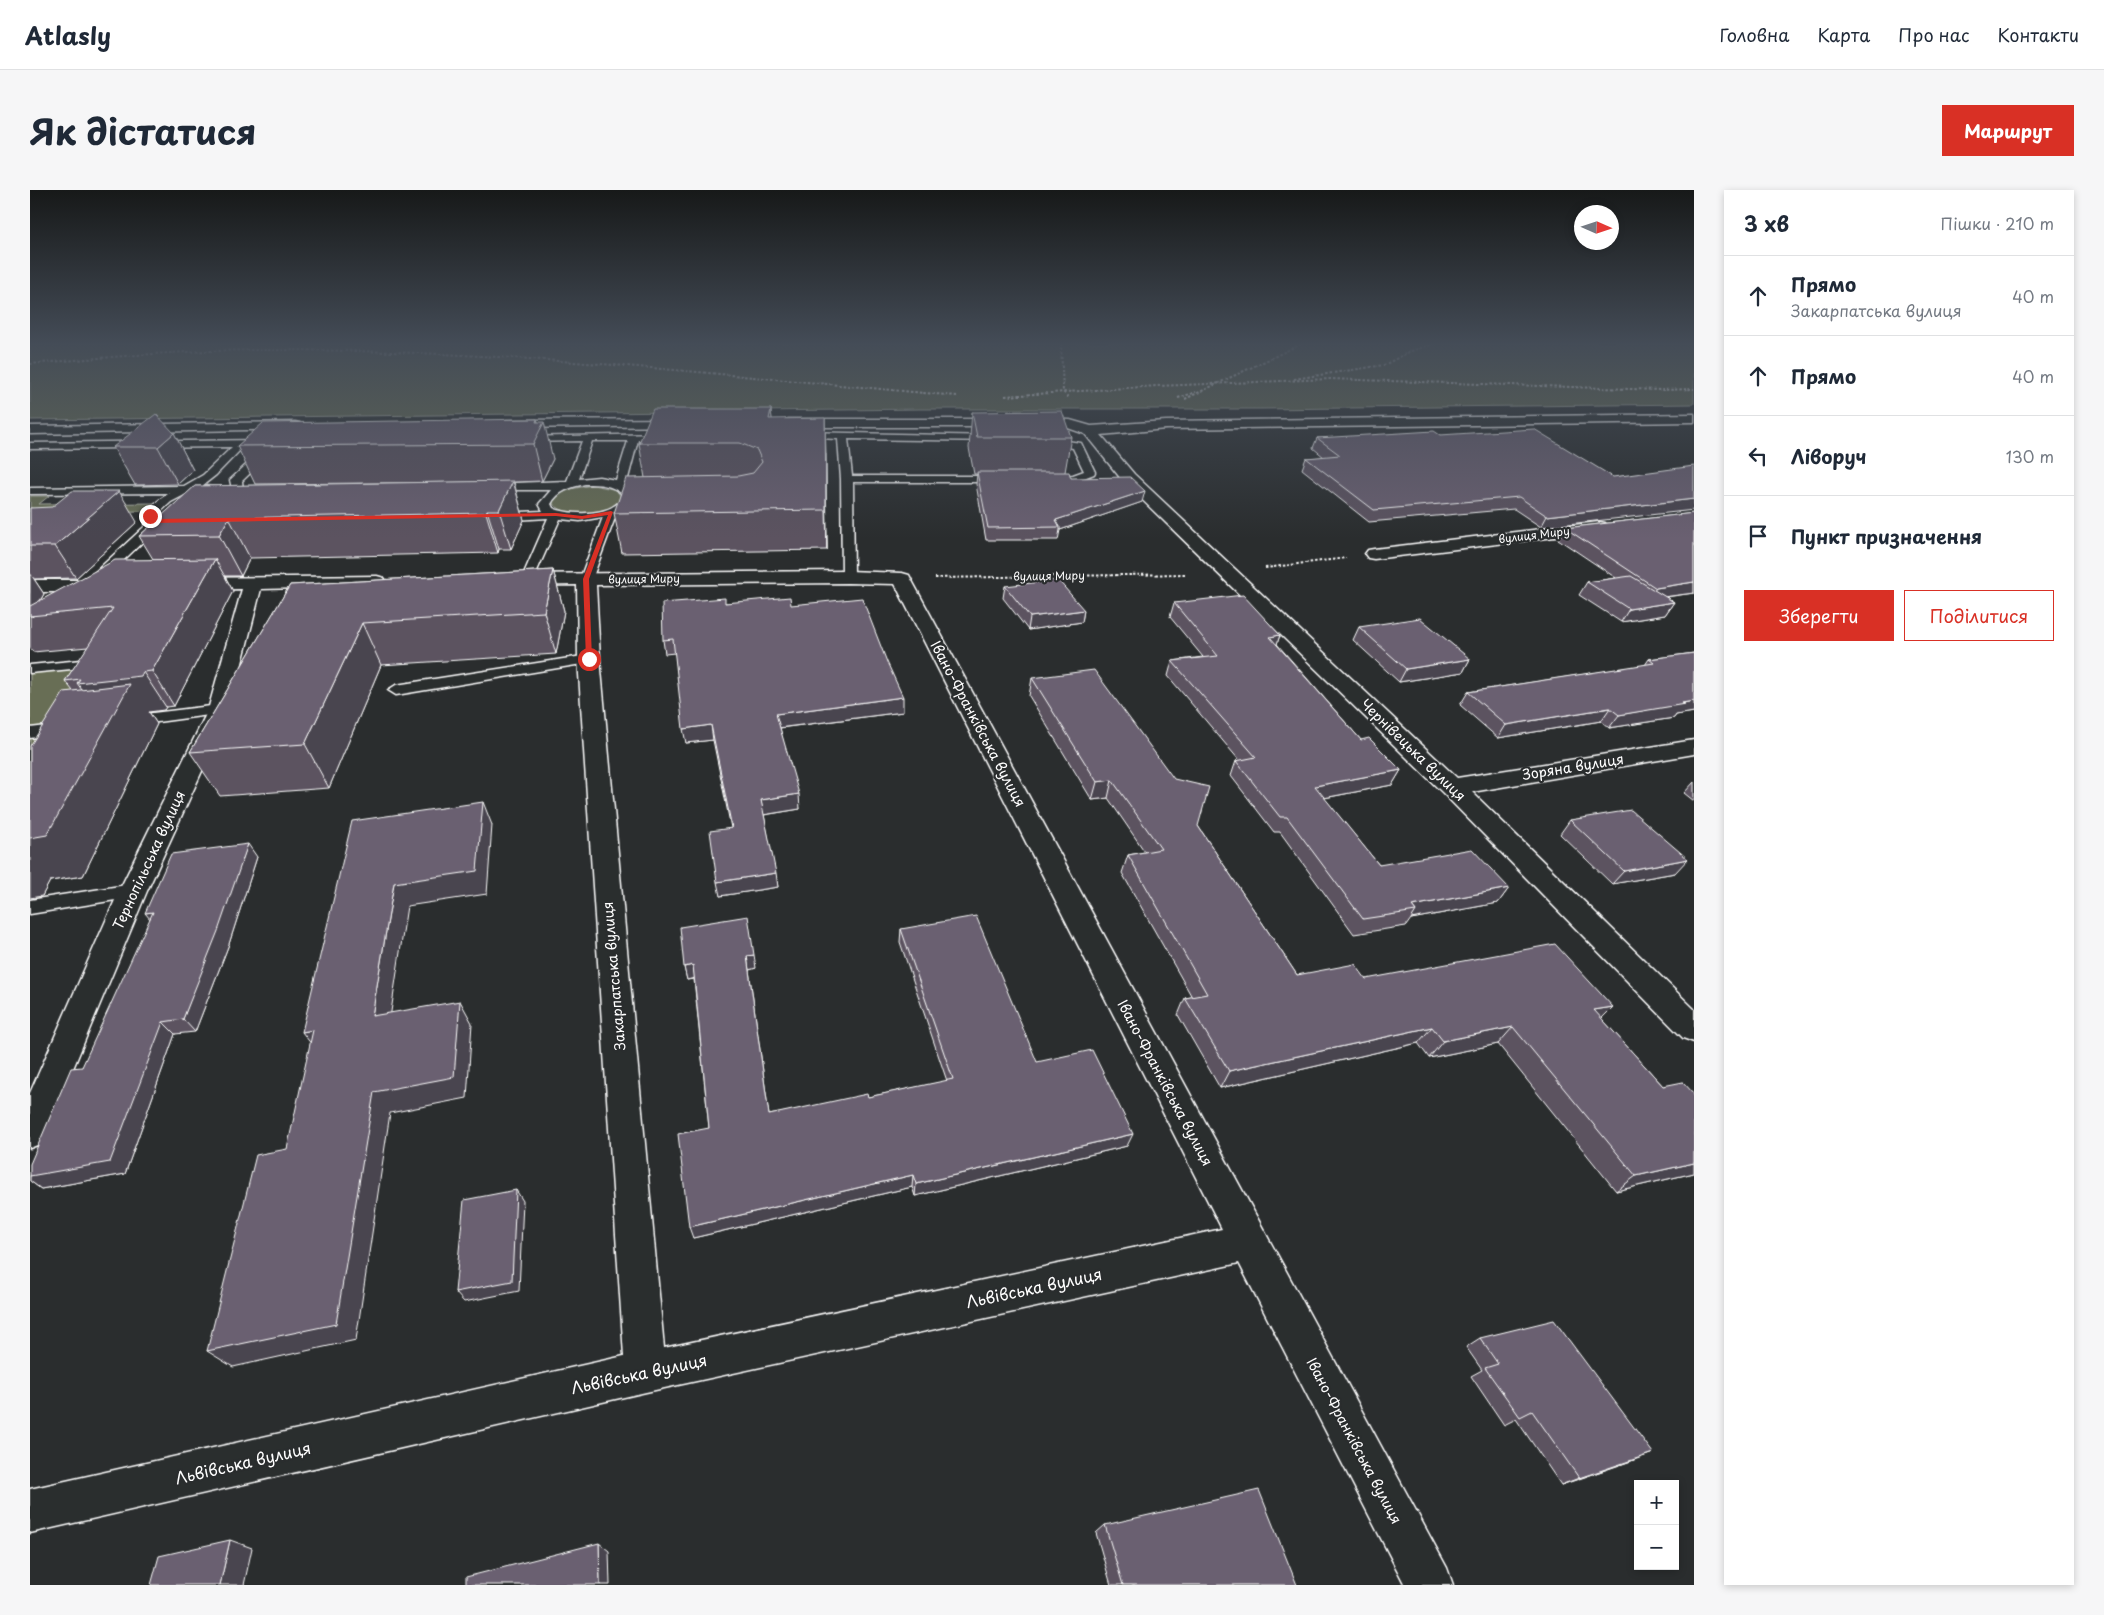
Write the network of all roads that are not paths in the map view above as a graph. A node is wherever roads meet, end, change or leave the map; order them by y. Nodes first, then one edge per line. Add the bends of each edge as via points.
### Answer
1 (1694, 418) edge
2 (701, 422) edge
3 (770, 423) edge
4 (494, 424) edge
5 (306, 426) edge
6 (30, 430) edge
7 (1090, 430) junction
8 (843, 435) junction
9 (793, 436) edge
10 (634, 437) junction
11 (674, 437) edge
12 (588, 438) junction
13 (510, 439) edge
14 (1009, 440) edge
15 (1038, 441) edge
16 (242, 443) junction
17 (275, 443) joint
18 (30, 446) edge
19 (847, 479) junction
20 (1013, 479) edge
21 (1042, 479) edge
22 (568, 485) junction
23 (620, 485) junction
24 (658, 485) edge
25 (474, 487) edge
26 (243, 489) junction
27 (184, 490) junction
28 (30, 491) edge
29 (611, 512) junction
30 (650, 512) edge
31 (556, 514) junction
32 (221, 516) edge
33 (489, 517) edge
34 (1616, 525) edge
35 (1374, 554) road end
36 (848, 577) junction
37 (586, 579) junction
38 (902, 579) joint
39 (498, 580) edge
40 (527, 580) junction
41 (400, 582) edge
42 (253, 583) junction
43 (177, 584) edge
44 (122, 585) edge
45 (30, 586) edge
46 (88, 586) junction
47 (589, 659) junction
48 (30, 669) edge
49 (79, 688) edge
50 (396, 690) dead end
51 (219, 710) junction
52 (65, 713) edge
53 (113, 723) edge
54 (75, 728) edge
55 (56, 730) junction
56 (30, 733) edge
57 (1694, 747) edge
58 (1452, 787) junction
59 (133, 891) junction
60 (30, 907) edge
61 (1694, 1029) edge
62 (30, 1132) edge
63 (1248, 1242) junction
64 (646, 1372) junction
65 (30, 1511) edge
66 (1430, 1585) edge

1 - 7 street via 1166,425
2 - 4 street
3 - 7 street via 1047,423 1070,424
5 - 6 street
7 - 58 street, Чернівецька вулиця via 1128,477
8 - 9 lane
8 - 14 lane
8 - 19 lane
10 - 11 lane
10 - 12 lane
10 - 23 lane
12 - 13 lane
12 - 22 lane
15 - 21 lane via 1077,445 1090,472 1072,479
16 - 17 lane
16 - 18 lane
16 - 27 lane via 202,481
17 - 26 lane via 236,480
19 - 20 lane
19 - 36 lane
22 - 23 lane via 598,481
22 - 25 lane
22 - 31 lane via 552,492 545,504
23 - 24 lane
23 - 29 lane via 630,494 628,501
26 - 27 lane
26 - 32 lane via 240,500
27 - 28 lane
27 - 46 lane via 164,501 151,518 149,529
29 - 30 lane
29 - 31 lane via 582,518
29 - 37 lane
31 - 33 lane
31 - 40 lane
34 - 35 street, вулиця Миру
36 - 37 street, вулиця Миру
36 - 38 street, вулиця Миру
37 - 40 street, вулиця Миру
37 - 47 street, Закарпатська вулиця
38 - 63 street, Івано-Франківська вулиця
39 - 40 street, вулиця Миру
41 - 42 street
42 - 43 street
42 - 51 street, Тернопільська вулиця
44 - 46 street
45 - 46 street via 54,593
47 - 50 lane
47 - 64 street, Закарпатська вулиця
48 - 49 lane via 92,663
51 - 53 lane
51 - 59 street, Тернопільська вулиця
52 - 55 lane
54 - 55 lane
55 - 56 lane
57 - 58 street, Зоряна вулиця
58 - 61 street, Чернівецька вулиця
59 - 60 lane
59 - 62 street, Тернопільська вулиця
63 - 64 street, Львівська вулиця
63 - 66 street, Івано-Франківська вулиця
64 - 65 street, Львівська вулиця

